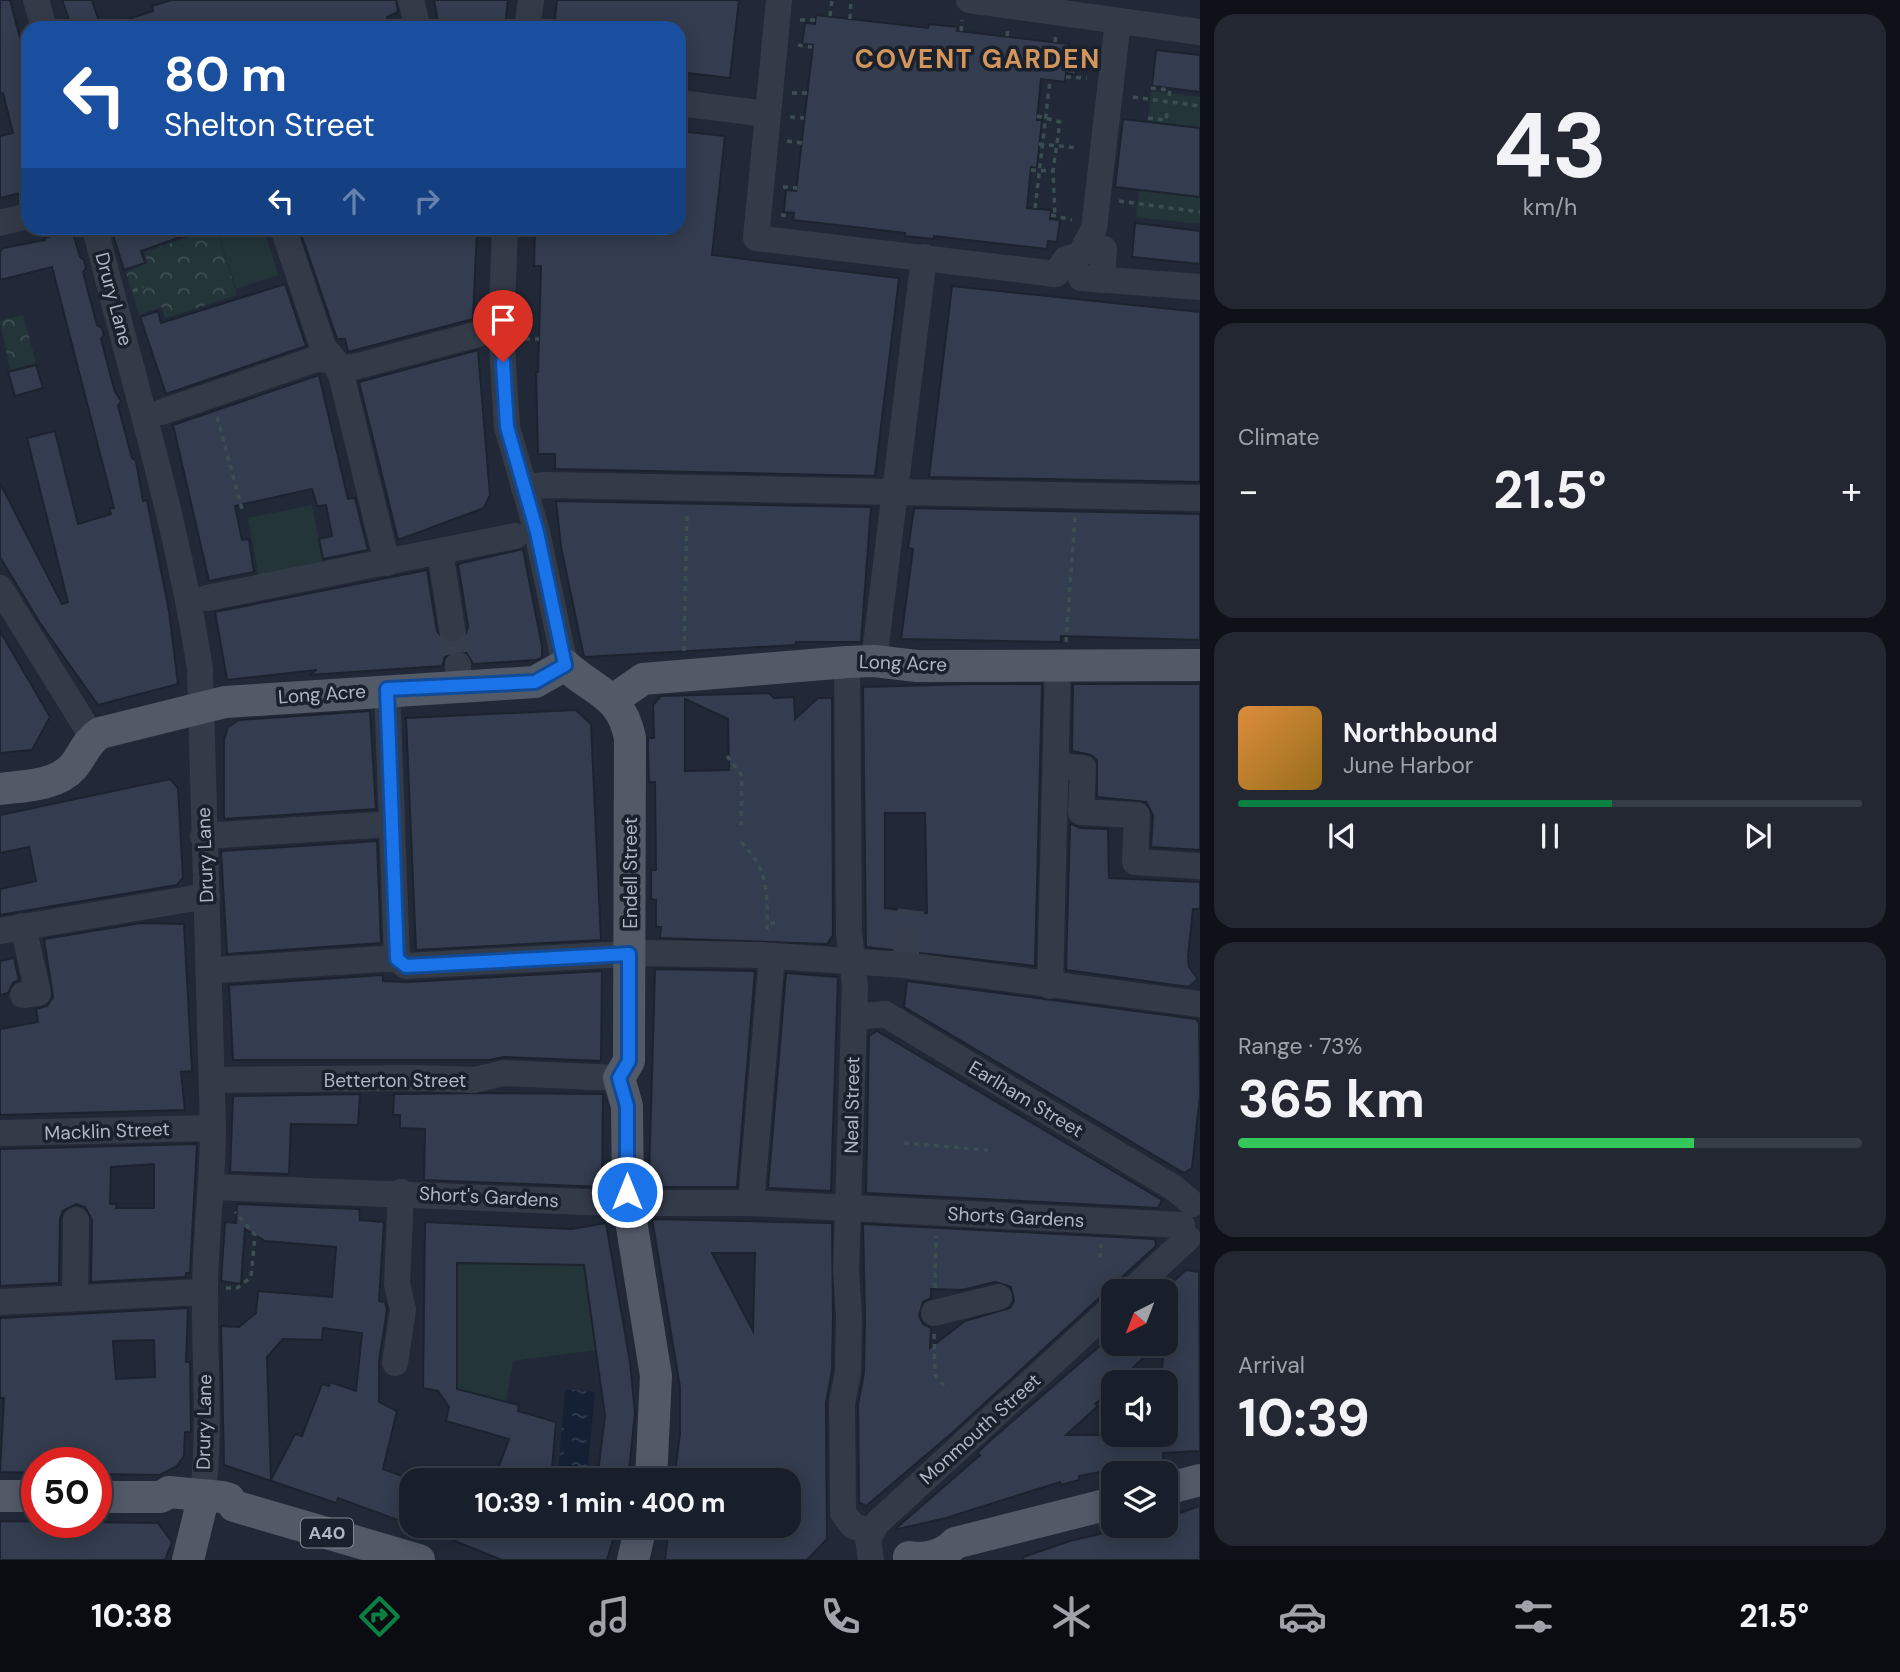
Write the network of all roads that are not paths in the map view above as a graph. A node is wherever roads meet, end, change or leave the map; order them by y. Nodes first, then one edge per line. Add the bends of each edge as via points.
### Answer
1 (36, 0) edge
2 (411, 0) edge
3 (531, 0) edge
4 (779, 0) edge
5 (969, 0) edge
6 (1026, 4) edge
7 (42, 21) edge
8 (416, 21) edge
9 (528, 21) edge
10 (1118, 21) junction
11 (1200, 32) edge
12 (686, 104) edge
13 (767, 114) junction
14 (21, 218) edge
15 (0, 223) edge
16 (96, 235) edge
17 (285, 235) edge
18 (505, 235) edge
19 (1104, 248) dead end
20 (924, 257) junction
21 (1200, 287) edge
22 (486, 332) dead end
23 (334, 359) junction
24 (162, 412) dead end
25 (523, 487) junction
26 (894, 493) junction
27 (1200, 498) edge
28 (515, 536) dead end
29 (440, 551) junction
30 (387, 563) junction
31 (0, 588) edge
32 (207, 598) dead end
33 (452, 628) tunnel mouth
34 (861, 661) junction
35 (1058, 663) junction
36 (565, 665) junction
37 (1200, 665) edge
38 (387, 689) junction
39 (613, 699) junction
40 (201, 707) junction
41 (93, 738) junction
42 (0, 789) edge
43 (1068, 813) junction
44 (391, 824) junction
45 (203, 836) junction
46 (1200, 866) edge
47 (207, 896) junction
48 (11, 929) edge
49 (770, 949) junction
50 (629, 954) junction
51 (397, 959) junction
52 (851, 961) junction
53 (217, 970) dead end
54 (1050, 986) junction
55 (34, 997) dead end
56 (1200, 1004) edge
57 (854, 1017) junction
58 (619, 1078) junction
59 (212, 1080) junction
60 (213, 1128) junction
61 (0, 1133) edge
62 (212, 1192) junction
63 (401, 1192) junction
64 (616, 1203) junction
65 (751, 1203) junction
66 (849, 1209) junction
67 (76, 1220) dead end
68 (1192, 1223) edge
69 (1142, 1279) edge
70 (201, 1292) dead end
71 (88, 1296) junction
72 (999, 1297) dead end
73 (0, 1301) edge
74 (934, 1313) dead end
75 (1101, 1318) edge
76 (395, 1363) dead end
77 (652, 1468) edge
78 (1200, 1480) edge
79 (1178, 1486) edge
80 (0, 1496) edge
81 (21, 1496) edge
82 (112, 1497) edge
83 (202, 1502) junction
84 (1101, 1506) edge
85 (870, 1531) junction
86 (638, 1538) edge
87 (906, 1558) edge
88 (188, 1560) edge
89 (419, 1560) edge
90 (633, 1560) edge
91 (871, 1560) edge

1 - 7 street
2 - 8 street
3 - 9 street
4 - 13 street
5 - 6 street
6 - 10 street
10 - 11 street
10 - 20 street via 1095,223 1080,255 1066,260 1056,274
12 - 13 street
13 - 20 street via 756,238
14 - 15 street
16 - 40 street, Drury Lane via 147,417 190,603
17 - 23 street via 323,347
18 - 25 street via 501,331 507,427
19 - 21 street via 1091,279
20 - 26 street, Neal Street
22 - 23 street via 354,367 342,368
23 - 24 street via 316,359
23 - 30 street
25 - 26 street
25 - 36 street
26 - 27 street
26 - 34 street, Neal Street
28 - 29 street
29 - 30 street
29 - 33 street
30 - 32 street
31 - 41 street
34 - 35 main road, Long Acre via 917,666
34 - 39 main road, Long Acre via 643,679
34 - 52 street, Neal Street
35 - 37 main road, Long Acre
35 - 43 street via 1056,766
36 - 38 main road, Long Acre via 535,682
36 - 39 main road, Endell Street
38 - 40 main road, Long Acre
38 - 44 street
39 - 50 main road, Endell Street via 630,738
40 - 41 main road, Long Acre
40 - 45 street, Drury Lane
41 - 42 main road via 62,776
43 - 46 street via 1137,816 1135,862
43 - 54 street
44 - 45 street
44 - 51 street
45 - 47 street, Drury Lane
47 - 48 street
47 - 59 street, Drury Lane
48 - 55 street
49 - 50 street
49 - 52 street
49 - 65 street
50 - 51 street via 406,966
50 - 58 main road, Endell Street via 629,1061
51 - 53 street
52 - 54 street via 905,959
52 - 57 street, Neal Street
54 - 56 street
57 - 66 street, Neal Street
57 - 68 street, Earlham Street via 885,1014 1174,1188
58 - 59 street, Betterton Street via 503,1073 475,1080
58 - 64 main road via 627,1106
59 - 60 street, Drury Lane
60 - 61 street, Macklin Street
60 - 62 street, Drury Lane
62 - 63 street, Short's Gardens
62 - 83 street, Drury Lane via 205,1292
63 - 64 street, Short's Gardens
63 - 76 street via 397,1283 402,1309
64 - 65 street, Short's Gardens
64 - 77 main road via 656,1376
65 - 66 street, Short's Gardens
66 - 68 street, Shorts Gardens
66 - 85 street, Neal Street via 843,1513 853,1526
67 - 71 street via 75,1266
68 - 69 street
70 - 71 street
71 - 73 street
72 - 74 street
75 - 85 street, Monmouth Street
78 - 79 main road
80 - 81 main road
82 - 83 main road
83 - 88 main road
83 - 89 main road, A40 via 227,1510 234,1506
84 - 87 main road via 955,1543 949,1550 920,1560
85 - 91 street via 867,1548
86 - 90 main road

